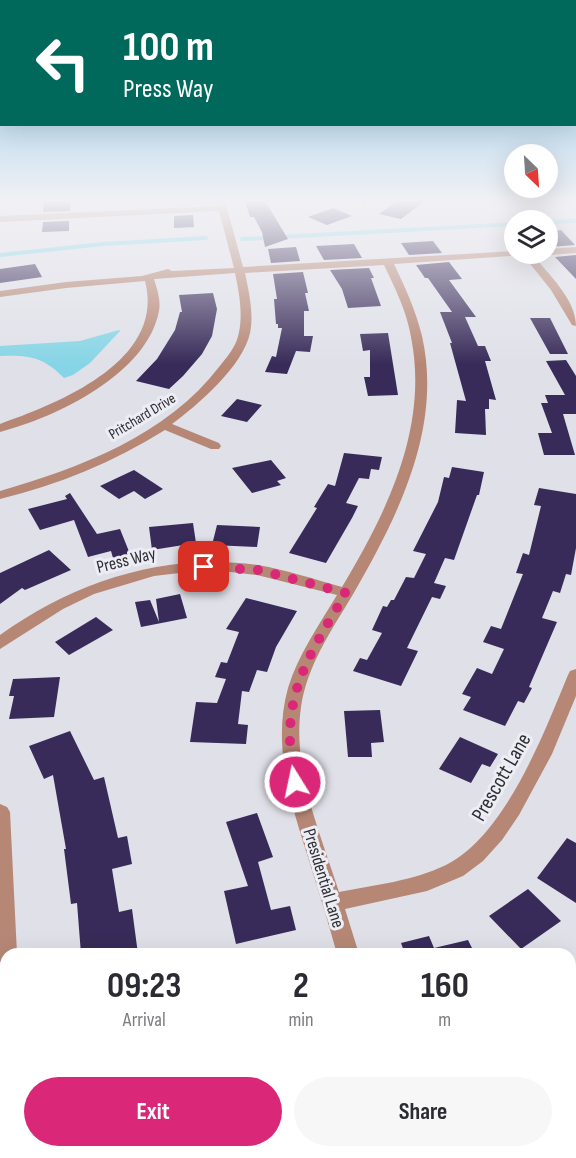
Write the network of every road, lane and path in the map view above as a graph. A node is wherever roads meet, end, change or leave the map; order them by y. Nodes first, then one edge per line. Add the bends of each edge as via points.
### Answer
1 (235, 255) edge
2 (502, 255) edge
3 (388, 262) junction
4 (535, 264) edge
5 (239, 270) junction
6 (154, 277) junction
7 (0, 294) edge
8 (576, 323) edge
9 (163, 425) junction
10 (0, 428) edge
11 (215, 446) dead end
12 (0, 495) edge
13 (346, 593) junction
14 (0, 643) edge
15 (576, 675) edge
16 (0, 812) edge
17 (332, 902) junction
18 (6, 948) edge
19 (346, 948) edge

1 - 5 street, Pritchard Drive
2 - 3 street
3 - 5 street
3 - 13 street, Presidential Lane via 417,340 419,413 397,498
4 - 8 street
5 - 6 street
5 - 9 street, Pritchard Drive via 245,324 240,344 214,383
6 - 7 street
6 - 10 street via 150,324 126,360 71,398
9 - 11 street
9 - 12 street, Pritchard Drive via 86,464
13 - 14 street, Press Way via 240,568 168,569 129,577 72,597 38,615
13 - 17 street, Presidential Lane via 302,669 290,725 295,782
15 - 17 street, Prescott Lane via 544,750 519,797 485,847 441,877
16 - 18 street
17 - 19 street, Presidential Lane

